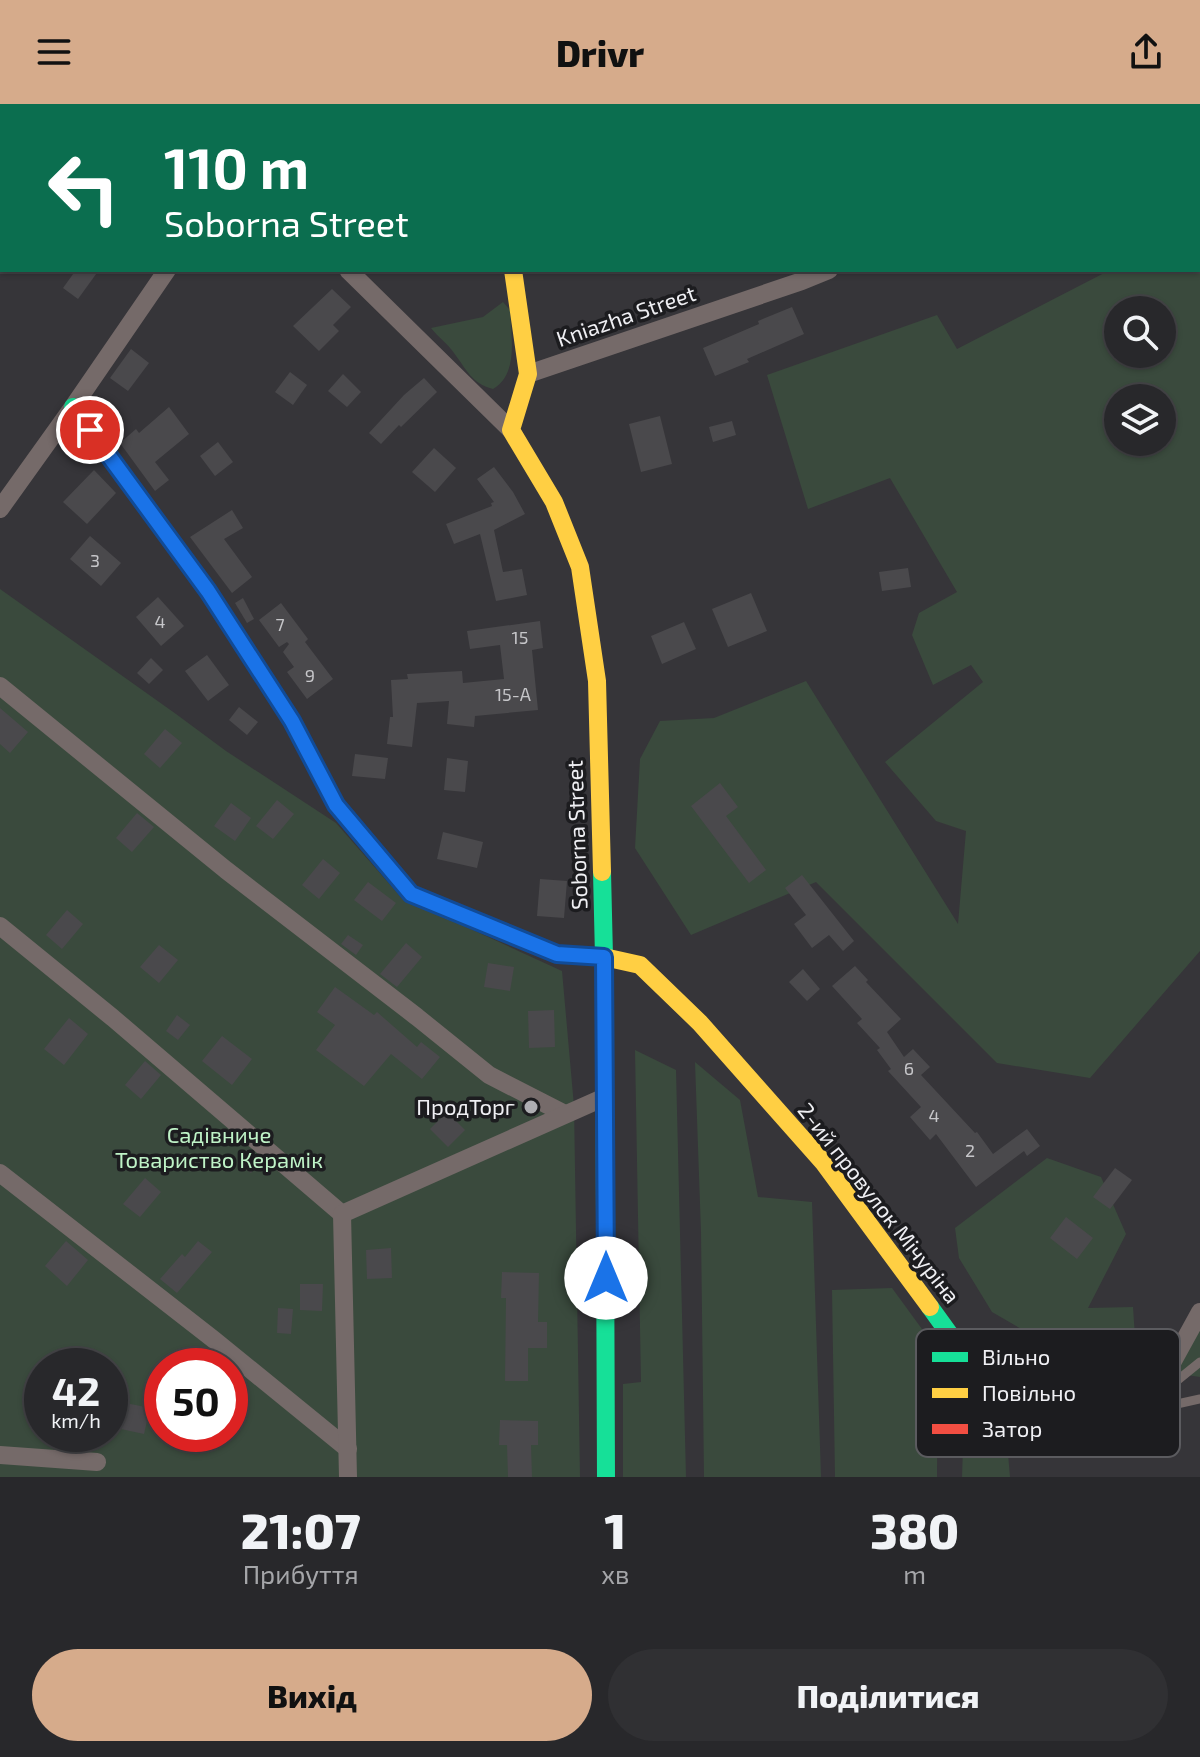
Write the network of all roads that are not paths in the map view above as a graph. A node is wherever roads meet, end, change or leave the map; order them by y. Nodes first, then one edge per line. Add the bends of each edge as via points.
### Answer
1 (166, 272) edge
2 (350, 272) edge
3 (513, 272) edge
4 (824, 272) edge
5 (528, 374) junction
6 (73, 407) junction
7 (511, 430) junction
8 (0, 509) edge
9 (0, 686) edge
10 (0, 926) edge
11 (604, 957) junction
12 (605, 1097) junction
13 (565, 1114) junction
14 (0, 1173) edge
15 (342, 1214) junction
16 (1200, 1312) edge
17 (946, 1329) edge
18 (1180, 1348) edge
19 (1200, 1362) edge
20 (1180, 1382) edge
21 (1200, 1399) edge
22 (1180, 1400) edge
23 (348, 1449) junction
24 (0, 1455) edge
25 (97, 1462) dead end
26 (348, 1477) edge
27 (606, 1477) edge

1 - 6 street
2 - 7 street
3 - 5 street
4 - 5 street, Kniazha Street
5 - 7 street
6 - 8 street
6 - 11 street via 208,591 292,721 336,805 411,894 557,954
7 - 11 street, Soborna Street via 554,502 580,567 597,681
9 - 13 street via 489,1075
10 - 15 street
11 - 12 street, Soborna Street
11 - 17 street, 2-ий провулок Мічуріна via 640,965 700,1023 823,1162
12 - 13 street
12 - 27 street, Soborna Street
13 - 15 street
14 - 23 street
15 - 23 street
16 - 18 street
19 - 20 lane
21 - 22 lane
23 - 26 street
24 - 25 street

